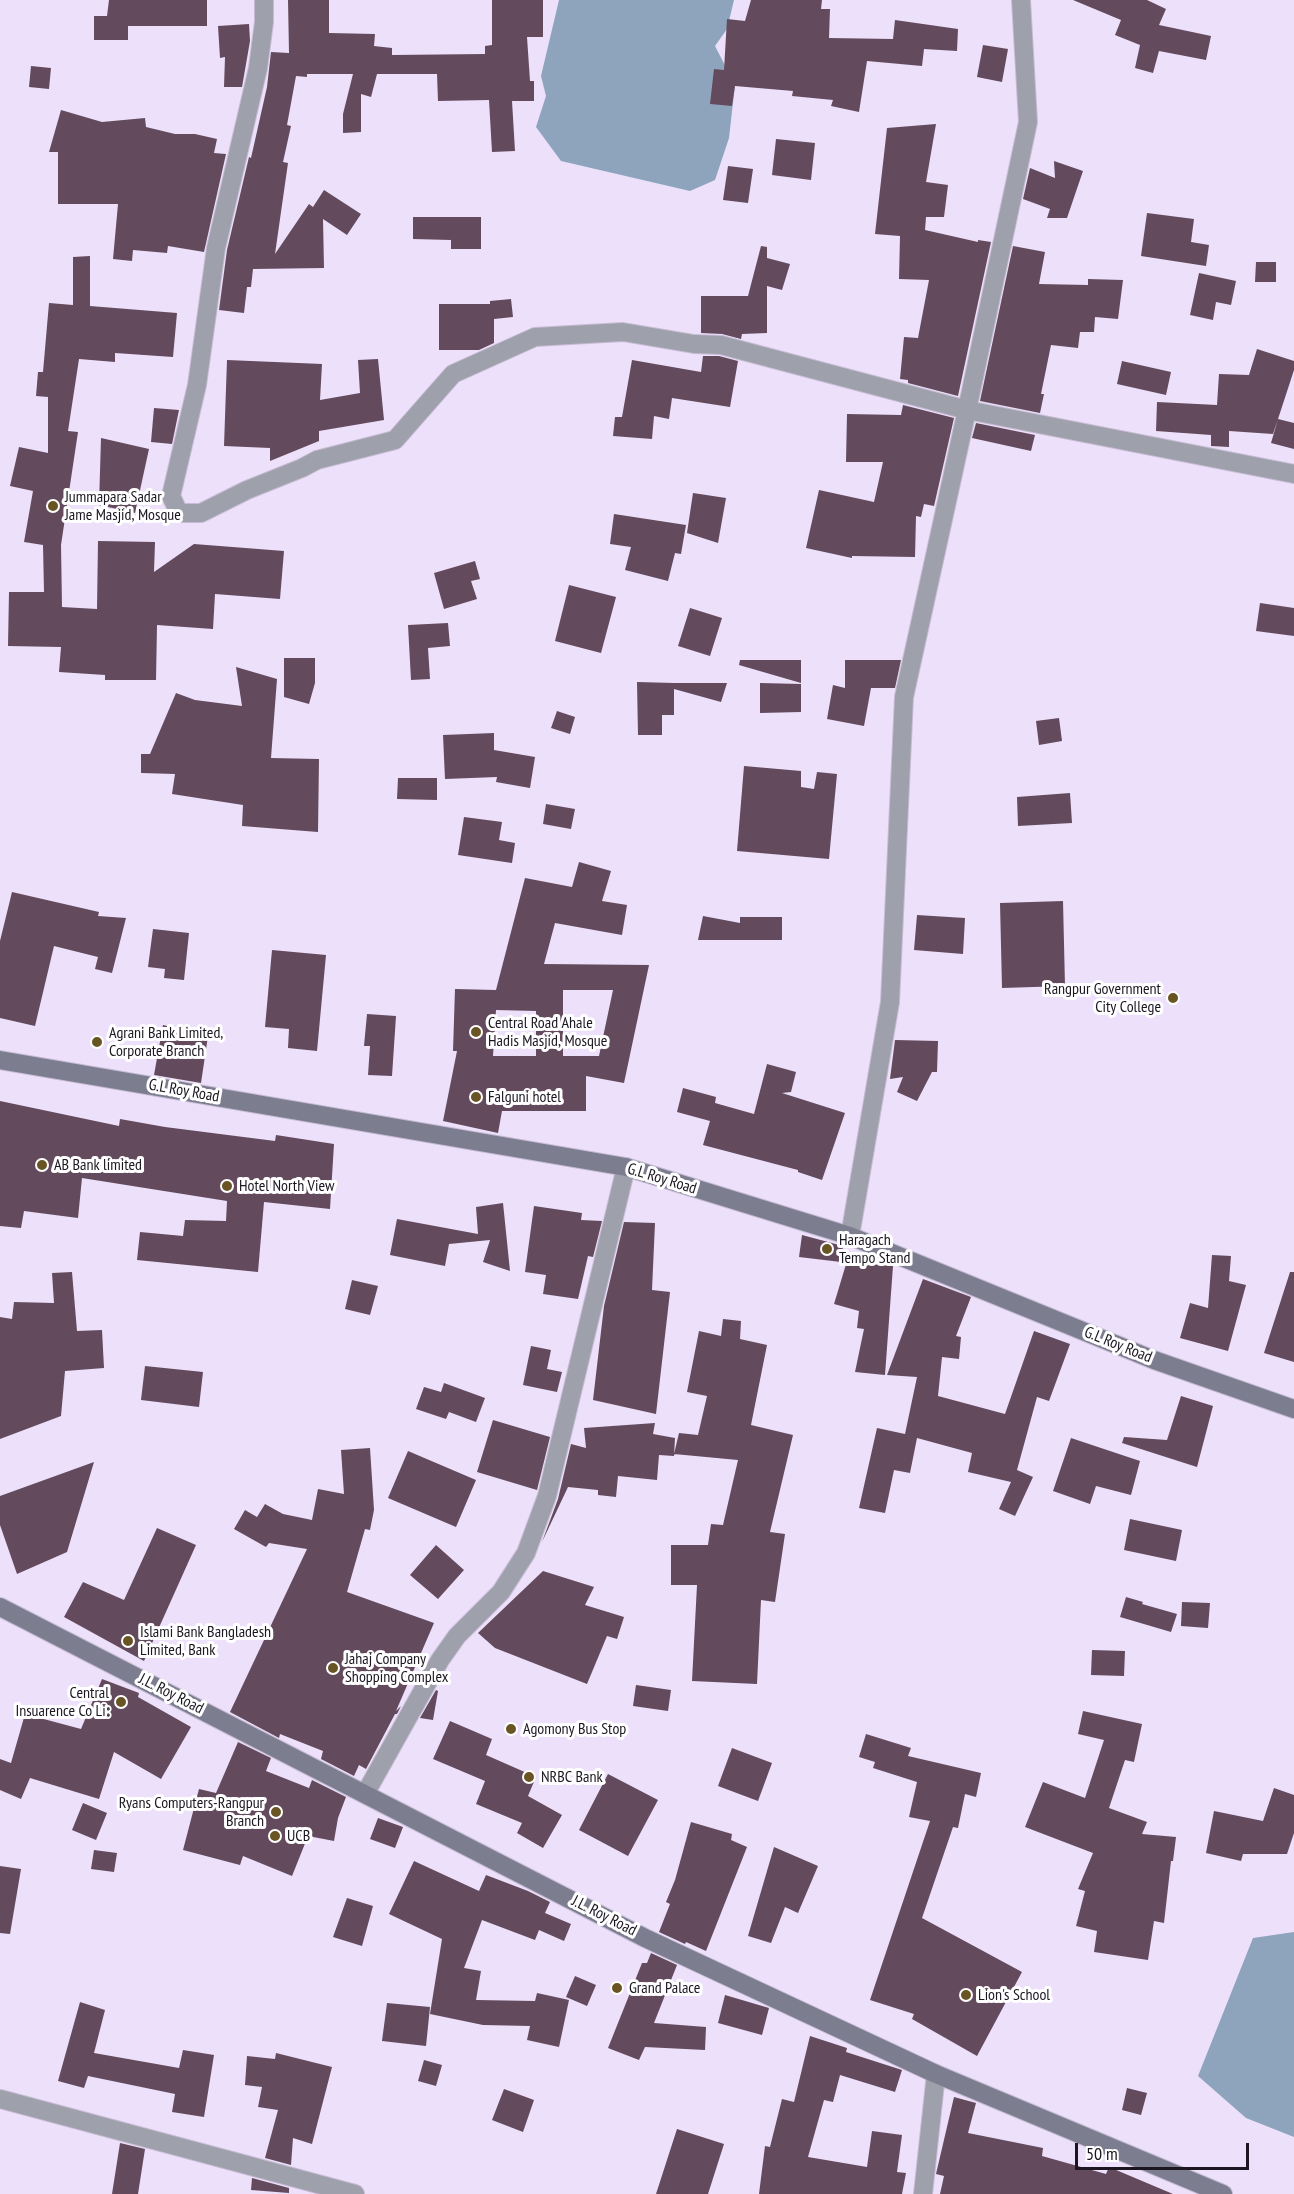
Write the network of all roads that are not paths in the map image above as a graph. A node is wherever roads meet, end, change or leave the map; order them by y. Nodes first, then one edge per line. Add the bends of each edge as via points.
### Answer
1 (264, 0) edge
2 (1021, 0) edge
3 (967, 410) junction
4 (1294, 474) edge
5 (0, 1060) edge
6 (626, 1167) junction
7 (850, 1236) junction
8 (1294, 1409) edge
9 (0, 1607) edge
10 (365, 1794) junction
11 (936, 2074) junction
12 (0, 2099) edge
13 (355, 2194) edge
14 (922, 2194) edge
15 (1223, 2194) edge

1 - 3 street via 258,68 216,248 197,384 171,496 178,513 201,513 317,460 395,440 453,374 535,337 623,332 721,345
2 - 3 street via 1028,122
3 - 4 street
3 - 7 street via 904,696 890,1002
5 - 6 main road, G.L Roy Road
6 - 7 main road, G.L Roy Road
6 - 10 street via 547,1496 526,1553 501,1592 457,1636 440,1660
7 - 8 main road, G.L Roy Road via 1154,1360
9 - 10 main road, J.L. Roy Road
10 - 11 main road, J.L. Roy Road via 645,1938
11 - 14 street
11 - 15 main road, J.L. Roy Road
12 - 13 street

